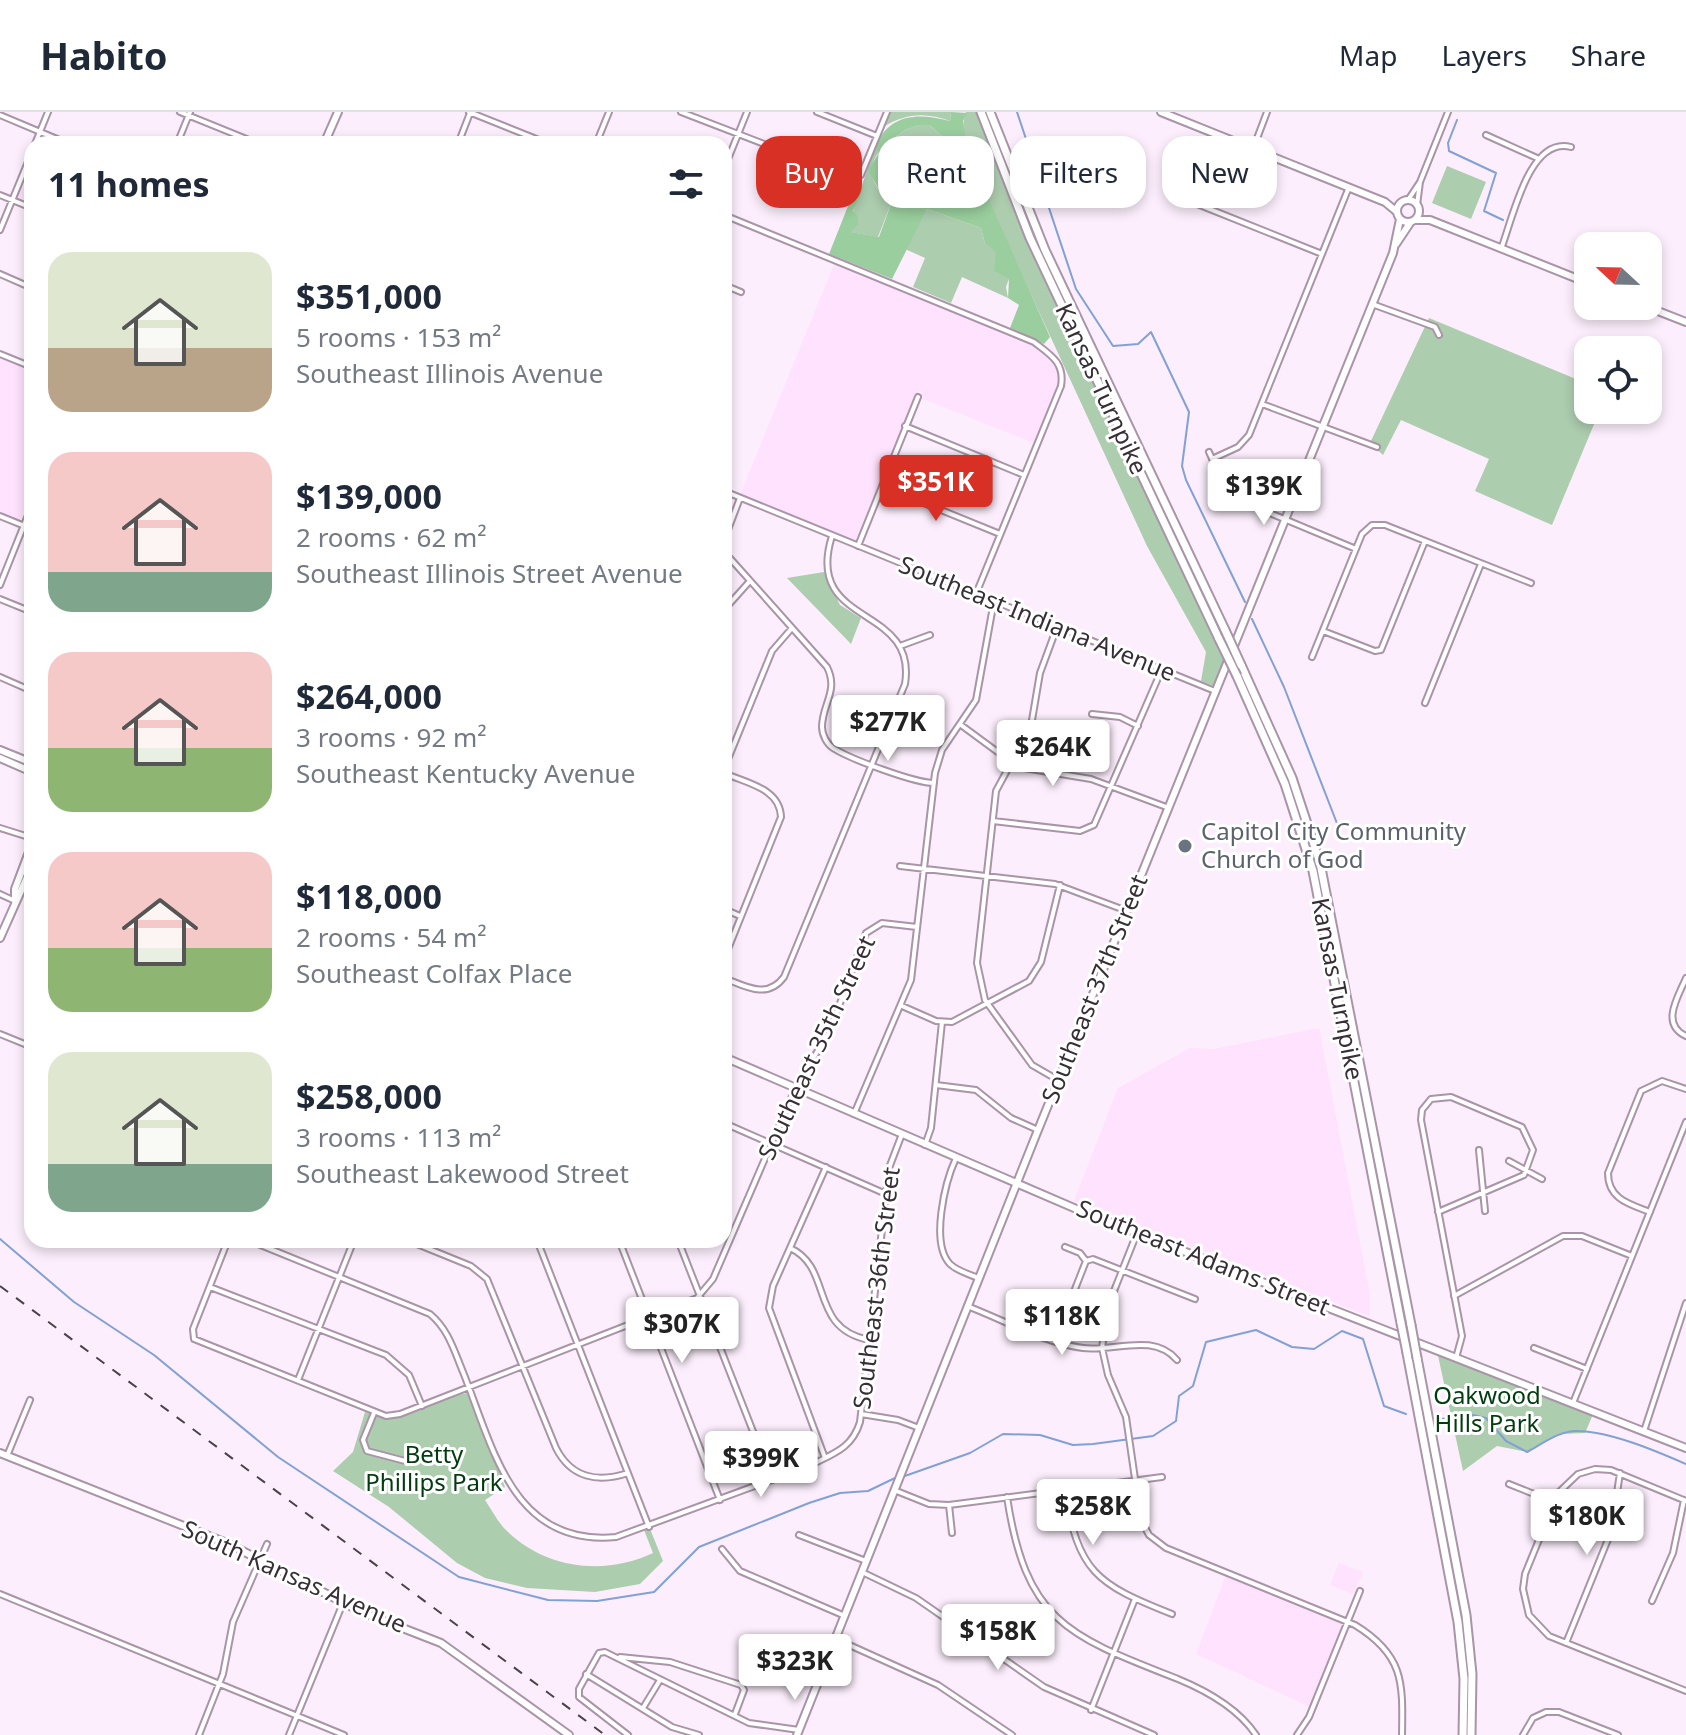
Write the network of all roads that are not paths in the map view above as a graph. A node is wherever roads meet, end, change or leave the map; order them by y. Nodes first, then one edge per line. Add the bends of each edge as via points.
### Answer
1 (48, 112) edge
2 (180, 112) edge
3 (338, 112) edge
4 (469, 112) edge
5 (609, 112) edge
6 (681, 112) edge
7 (747, 112) edge
8 (817, 112) edge
9 (887, 112) edge
10 (981, 112) edge
11 (990, 112) edge
12 (1161, 112) edge
13 (1267, 112) edge
14 (1448, 112) edge
15 (189, 114) edge
16 (0, 115) edge
17 (40, 132) junction
18 (1486, 135) dead end
19 (38, 136) edge
20 (50, 136) edge
21 (180, 136) edge
22 (240, 136) edge
23 (328, 136) edge
24 (461, 136) edge
25 (529, 136) edge
26 (599, 136) edge
27 (738, 136) junction
28 (877, 136) junction
29 (1221, 136) edge
30 (1258, 136) edge
31 (1571, 147) dead end
32 (732, 150) edge
33 (1277, 158) edge
34 (1537, 158) junction
35 (24, 171) edge
36 (1420, 182) junction
37 (1349, 187) junction
38 (0, 195) edge
39 (12, 200) junction
40 (1385, 202) junction
41 (1405, 202) junction
42 (24, 205) edge
43 (1207, 208) edge
44 (1418, 208) junction
45 (1399, 216) junction
46 (732, 218) edge
47 (1430, 220) junction
48 (1412, 222) junction
49 (0, 230) edge
50 (1396, 244) junction
51 (1501, 249) junction
52 (1322, 254) junction
53 (0, 274) edge
54 (1574, 278) edge
55 (24, 284) edge
56 (732, 288) edge
57 (741, 292) dead end
58 (1372, 304) junction
59 (1662, 313) edge
60 (1686, 322) edge
61 (1439, 335) dead end
62 (0, 354) edge
63 (24, 364) edge
64 (918, 397) dead end
65 (1262, 404) junction
66 (905, 426) junction
67 (1322, 428) junction
68 (1377, 447) dead end
69 (1209, 452) dead end
70 (1212, 459) junction
71 (1024, 475) junction
72 (882, 486) junction
73 (732, 494) edge
74 (740, 498) junction
75 (0, 516) edge
76 (732, 517) edge
77 (1285, 520) junction
78 (24, 526) joint
79 (1000, 534) junction
80 (832, 536) junction
81 (1425, 541) junction
82 (858, 546) junction
83 (1356, 549) junction
84 (732, 562) edge
85 (1481, 563) junction
86 (750, 582) junction
87 (1531, 583) dead end
88 (0, 585) edge
89 (976, 594) junction
90 (0, 599) edge
91 (732, 601) edge
92 (994, 601) junction
93 (24, 609) edge
94 (1057, 627) junction
95 (792, 628) junction
96 (1323, 631) junction
97 (930, 635) dead end
98 (900, 646) junction
99 (1312, 657) dead end
100 (1162, 669) junction
101 (0, 677) edge
102 (24, 688) edge
103 (1216, 691) junction
104 (1425, 703) dead end
105 (1092, 714) dead end
106 (961, 725) junction
107 (1138, 726) junction
108 (0, 750) edge
109 (732, 751) edge
110 (0, 758) edge
111 (24, 760) edge
112 (1009, 763) junction
113 (872, 764) junction
114 (24, 768) edge
115 (732, 775) edge
116 (934, 783) junction
117 (1111, 785) junction
118 (1169, 808) junction
119 (992, 821) junction
120 (0, 828) edge
121 (24, 836) edge
122 (24, 865) edge
123 (900, 866) dead end
124 (924, 868) junction
125 (986, 876) junction
126 (24, 882) edge
127 (1060, 885) junction
128 (0, 894) edge
129 (15, 901) junction
130 (1127, 911) junction
131 (732, 913) edge
132 (741, 917) junction
133 (917, 927) junction
134 (0, 938) edge
135 (732, 939) edge
136 (1686, 978) edge
137 (732, 981) edge
138 (988, 1003) junction
139 (902, 1006) junction
140 (942, 1022) junction
141 (0, 1034) edge
142 (1686, 1036) edge
143 (24, 1044) edge
144 (732, 1061) edge
145 (1058, 1080) junction
146 (936, 1085) junction
147 (796, 1089) junction
148 (1686, 1089) edge
149 (854, 1114) junction
150 (1686, 1122) edge
151 (732, 1126) edge
152 (1038, 1130) junction
153 (902, 1134) junction
154 (772, 1144) junction
155 (925, 1145) junction
156 (1479, 1150) dead end
157 (956, 1158) junction
158 (1509, 1161) dead end
159 (826, 1167) junction
160 (1526, 1172) junction
161 (1542, 1179) dead end
162 (1016, 1183) junction
163 (886, 1194) junction
164 (1483, 1194) junction
165 (1485, 1211) dead end
166 (1438, 1212) junction
167 (1650, 1212) junction
168 (1137, 1233) junction
169 (732, 1236) edge
170 (1065, 1247) dead end
171 (225, 1248) edge
172 (268, 1248) edge
173 (351, 1248) edge
174 (427, 1248) edge
175 (540, 1248) edge
176 (622, 1248) edge
177 (681, 1248) edge
178 (727, 1248) edge
179 (790, 1248) junction
180 (1632, 1256) junction
181 (1086, 1261) junction
182 (1122, 1270) junction
183 (340, 1276) junction
184 (978, 1278) junction
185 (210, 1287) junction
186 (700, 1296) junction
187 (1454, 1296) junction
188 (1195, 1299) dead end
189 (1686, 1303) edge
190 (967, 1306) junction
191 (648, 1317) junction
192 (319, 1329) junction
193 (869, 1340) junction
194 (1055, 1340) junction
195 (577, 1345) junction
196 (1102, 1348) junction
197 (1534, 1348) dead end
198 (1456, 1358) junction
199 (1177, 1360) dead end
200 (523, 1366) junction
201 (1587, 1369) junction
202 (298, 1380) junction
203 (469, 1388) junction
204 (30, 1400) dead end
205 (1573, 1403) junction
206 (422, 1406) junction
207 (374, 1413) junction
208 (861, 1414) junction
209 (919, 1428) junction
210 (1644, 1431) junction
211 (1686, 1448) edge
212 (4, 1455) edge
213 (825, 1458) junction
214 (409, 1462) dead end
215 (628, 1473) junction
216 (1620, 1473) junction
217 (1162, 1477) dead end
218 (772, 1480) junction
219 (1135, 1480) junction
220 (1509, 1484) dead end
221 (895, 1489) junction
222 (1065, 1490) junction
223 (1007, 1497) junction
224 (720, 1500) junction
225 (1685, 1500) edge
226 (1554, 1502) junction
227 (949, 1505) junction
228 (649, 1527) junction
229 (952, 1533) dead end
230 (799, 1535) dead end
231 (267, 1544) dead end
232 (722, 1549) dead end
233 (258, 1558) junction
234 (866, 1561) junction
235 (862, 1572) junction
236 (1360, 1591) dead end
237 (0, 1594) edge
238 (1135, 1599) junction
239 (1652, 1601) dead end
240 (343, 1603) junction
241 (1172, 1614) dead end
242 (845, 1616) junction
243 (1348, 1622) junction
244 (836, 1639) junction
245 (1566, 1643) junction
246 (1113, 1654) junction
247 (616, 1658) junction
248 (586, 1674) junction
249 (660, 1680) junction
250 (219, 1684) junction
251 (1686, 1691) edge
252 (1683, 1698) dead end
253 (643, 1708) junction
254 (1091, 1710) junction
255 (735, 1714) junction
256 (297, 1716) junction
257 (798, 1732) edge
258 (680, 1733) edge
259 (199, 1735) edge
260 (289, 1735) edge
261 (344, 1735) edge
262 (569, 1735) edge
263 (628, 1735) edge
264 (699, 1735) edge
265 (1012, 1735) edge
266 (1154, 1735) edge
267 (1256, 1735) edge
268 (1297, 1735) edge
269 (1402, 1735) edge
270 (1463, 1735) edge
271 (1471, 1735) edge
272 (1523, 1735) edge
273 (1618, 1735) edge

1 - 17 street
2 - 15 street
3 - 23 main road
4 - 24 street
4 - 25 street
5 - 26 street
6 - 27 street
7 - 27 street
8 - 28 street
9 - 28 street
10 - 270 highway, Kansas Turnpike, bridge via 1030,238 1280,773 1313,871 1458,1622
11 - 271 highway, Kansas Turnpike, bridge via 1045,250 1292,778 1320,863 1466,1615
12 - 29 main road
13 - 30 street
14 - 36 street
15 - 21 street
15 - 22 street
16 - 17 street
17 - 19 street
17 - 20 street
18 - 34 street
27 - 28 street via 857,179
27 - 32 street
31 - 34 street via 1552,147
33 - 37 main road
34 - 51 street
35 - 39 street
36 - 41 street
36 - 44 street
37 - 40 main road
37 - 52 street
38 - 39 street
39 - 42 street
39 - 49 street
40 - 41 main road
40 - 45 main road
41 - 44 main road
41 - 45 main road, Southeast 37th Street
43 - 52 street
44 - 47 main road
44 - 48 main road, Southeast 37th Street
45 - 48 main road
45 - 50 main road, Southeast 37th Street
46 - 71 street via 1034,342 1058,361 1062,383
47 - 48 main road
47 - 51 main road
48 - 50 main road, Southeast 37th Street
50 - 58 main road, Southeast 37th Street
51 - 54 main road
52 - 65 street
53 - 55 street
56 - 57 street
58 - 61 street via 1435,327
58 - 67 main road, Southeast 37th Street
59 - 60 main road
62 - 63 street
64 - 66 street
65 - 67 street
65 - 70 street via 1246,440
66 - 71 street
66 - 72 street
67 - 68 street
67 - 77 main road, Southeast 37th Street
69 - 70 street
70 - 77 street via 1232,495
71 - 79 street
72 - 79 street
72 - 82 street
73 - 74 street, Southeast Indiana Avenue
74 - 76 street
74 - 80 street, Southeast Indiana Avenue
75 - 78 street
77 - 83 street
77 - 103 main road, Southeast 37th Street
78 - 88 street
79 - 89 street
80 - 82 street, Southeast Indiana Avenue
80 - 98 street via 826,568 833,590 847,606 884,626
81 - 83 street via 1377,524 1365,530
81 - 85 street
81 - 96 street via 1384,646 1378,651
82 - 89 street, Southeast Indiana Avenue
83 - 96 street
84 - 86 street
85 - 87 street
85 - 104 street
86 - 91 street
86 - 95 street
89 - 92 street, Southeast Indiana Avenue
90 - 93 street
92 - 94 street, Southeast Indiana Avenue
92 - 106 street via 976,700
94 - 100 street, Southeast Indiana Avenue
94 - 112 street via 1040,673 1031,726
95 - 109 street via 772,651
95 - 113 street via 832,679 822,724 826,740 838,751
96 - 99 street
97 - 98 street
98 - 113 street via 905,684
100 - 103 street, Southeast Indiana Avenue
100 - 107 street
101 - 102 street
103 - 118 main road, Southeast 37th Street
105 - 107 street via 1120,717
106 - 112 street
106 - 116 street via 942,750
107 - 117 street
108 - 111 main road
110 - 114 main road
112 - 117 street
112 - 119 street via 998,783
113 - 116 street
113 - 137 street via 787,973 771,989
115 - 132 street via 768,792 780,807 780,823
116 - 124 street
117 - 118 street
117 - 119 street via 1098,821 1088,830
118 - 130 main road, Southeast 37th Street
119 - 125 street
120 - 121 street
122 - 129 main road
123 - 124 street
124 - 125 street
124 - 133 street
125 - 127 street
125 - 138 street via 977,963
126 - 129 main road
127 - 130 street
127 - 138 street via 1037,972
128 - 129 street
129 - 134 main road
130 - 145 main road, Southeast 37th Street
131 - 132 street
132 - 135 street
133 - 139 street
133 - 147 street, Southeast 35th Street via 882,923 868,931 829,1033
136 - 142 street via 1671,1017 1674,1028
138 - 140 street via 955,1021
138 - 145 street via 1032,1065
139 - 140 street
139 - 149 street
140 - 146 street, Southeast 36th Street
141 - 143 street
144 - 147 main road, Southeast Adams Street
145 - 152 main road, Southeast 37th Street
146 - 152 street via 976,1090 1011,1118
146 - 155 street, Southeast 36th Street
147 - 149 main road, Southeast Adams Street
147 - 154 street, Southeast 35th Street
148 - 167 street via 1659,1082 1641,1091 1608,1173 1615,1195
149 - 153 main road, Southeast Adams Street
150 - 167 street
151 - 154 street
152 - 162 main road, Southeast 37th Street
153 - 155 main road, Southeast Adams Street
153 - 163 street, Southeast 36th Street
154 - 159 street
154 - 169 street, Southeast 35th Street
155 - 157 main road, Southeast Adams Street
156 - 164 street
157 - 162 main road, Southeast Adams Street
157 - 184 street via 946,1184 941,1248 952,1266
158 - 160 street
159 - 163 street
159 - 179 street
160 - 161 street
160 - 164 street
160 - 166 street via 1533,1150 1522,1127 1451,1097 1434,1098 1425,1105 1421,1120
162 - 168 main road, Southeast Adams Street
162 - 184 main road, Southeast 37th Street
163 - 193 street, Southeast 36th Street
164 - 165 street
164 - 166 street
166 - 187 street
167 - 180 street
168 - 182 street
168 - 198 main road, Southeast Adams Street
170 - 181 street
171 - 185 street
172 - 183 street
173 - 183 street
174 - 200 street via 471,1266 487,1279
175 - 195 street
176 - 191 street
177 - 186 street
178 - 186 street, Southeast 35th Street
179 - 193 street via 808,1262 835,1324 853,1337
179 - 213 street via 771,1291 770,1315
180 - 187 street via 1582,1236 1563,1236
180 - 201 street
181 - 182 street
181 - 194 street
182 - 188 street
182 - 196 street via 1108,1306
183 - 192 street
183 - 203 street via 436,1319 450,1338
184 - 190 main road, Southeast 37th Street
185 - 192 street
185 - 202 street via 192,1334 197,1341
186 - 191 street
186 - 218 street
187 - 198 street via 1462,1340
189 - 210 street
190 - 194 street
190 - 209 main road, Southeast 37th Street
191 - 195 street
191 - 224 street
192 - 202 street
192 - 206 street via 398,1362
193 - 208 street, Southeast 36th Street
194 - 196 street
195 - 200 street
195 - 215 street
196 - 199 street via 1153,1346
196 - 219 street via 1126,1417
197 - 201 street
198 - 205 main road, Southeast Adams Street
200 - 203 street
200 - 215 street via 566,1464 599,1479
201 - 205 street
202 - 207 street
203 - 206 street
203 - 228 street via 508,1483 532,1513 552,1526 589,1537 621,1536
204 - 212 street
205 - 210 main road, Southeast Adams Street
206 - 207 street via 394,1415
207 - 214 street via 363,1440 367,1451
208 - 209 street
208 - 213 street, Southeast 36th Street via 852,1441
209 - 221 main road, Southeast 37th Street
210 - 211 main road, Southeast Adams Street
212 - 233 main road, South Kansas Avenue
213 - 218 street
215 - 228 street
216 - 225 street
216 - 226 street via 1595,1469 1568,1481
216 - 245 street via 1611,1532
217 - 219 street
218 - 224 street
219 - 222 street
219 - 243 street via 1141,1520 1161,1546
220 - 226 street
221 - 227 street via 929,1504
221 - 234 main road, Southeast 37th Street
222 - 223 street
222 - 238 street via 1081,1555 1100,1579
223 - 227 street
223 - 246 street via 1024,1573 1048,1609 1074,1634
224 - 228 street
225 - 239 street via 1673,1553
226 - 245 street via 1525,1574 1525,1604 1542,1631
227 - 229 street
230 - 234 street
231 - 233 street
232 - 242 street via 740,1571
233 - 240 main road, South Kansas Avenue
233 - 250 street via 231,1631
234 - 235 main road, Southeast 37th Street
235 - 242 main road, Southeast 37th Street
235 - 254 street via 916,1598 1044,1687
236 - 243 street
237 - 250 street
238 - 241 street
238 - 246 street
240 - 256 street
240 - 262 main road, South Kansas Avenue via 455,1650
242 - 244 main road, Southeast 37th Street
243 - 268 street
243 - 269 street via 1374,1636 1398,1668
244 - 257 main road, Southeast 37th Street
244 - 265 street via 938,1685
245 - 251 street
246 - 254 street
246 - 267 street via 1220,1700
247 - 248 street via 599,1653
247 - 249 street
247 - 255 street via 670,1662 721,1676 744,1688
248 - 253 street
248 - 263 street via 579,1697
249 - 253 street
249 - 255 street
250 - 256 street
250 - 259 street
251 - 252 street
253 - 258 street
254 - 266 street
255 - 257 street via 754,1725
256 - 260 street
256 - 261 street
258 - 264 street
272 - 273 street via 1533,1718 1555,1711

